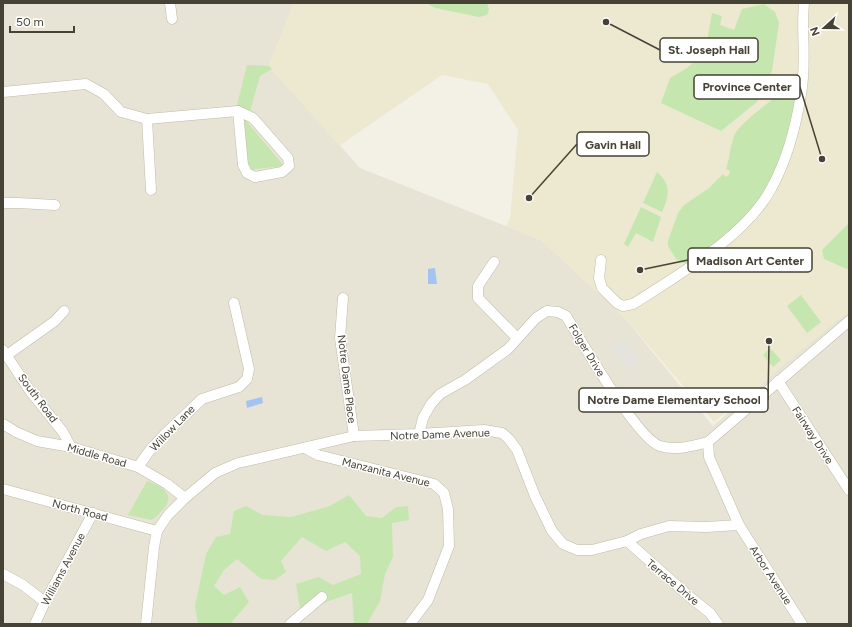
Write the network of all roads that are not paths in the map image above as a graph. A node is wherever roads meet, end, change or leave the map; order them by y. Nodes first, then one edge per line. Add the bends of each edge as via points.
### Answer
1 (170, 3) edge
2 (804, 3) edge
3 (172, 19) dead end
4 (3, 92) edge
5 (238, 111) junction
6 (147, 120) junction
7 (151, 190) dead end
8 (3, 204) edge
9 (55, 206) dead end
10 (601, 260) dead end
11 (494, 262) dead end
12 (343, 298) dead end
13 (234, 303) dead end
14 (64, 311) dead end
15 (849, 321) edge
16 (517, 338) junction
17 (5, 353) edge
18 (778, 381) junction
19 (3, 424) edge
20 (419, 434) junction
21 (354, 436) junction
22 (708, 442) junction
23 (71, 446) junction
24 (306, 448) junction
25 (138, 467) junction
26 (3, 489) edge
27 (849, 490) edge
28 (185, 498) junction
29 (93, 514) junction
30 (739, 525) junction
31 (157, 531) junction
32 (626, 541) junction
33 (3, 574) edge
34 (322, 597) dead end
35 (45, 602) junction
36 (35, 624) edge
37 (146, 624) edge
38 (290, 624) edge
39 (410, 624) edge
40 (718, 624) edge
41 (802, 624) edge

1 - 3 street
2 - 10 street via 802,93 786,157 771,190 750,218 720,246 633,304 623,306 617,303 602,288 599,278
4 - 6 street via 86,84 104,94 121,112
5 - 5 street via 243,165 247,173 254,176 282,172 289,166 288,158 253,118
5 - 6 street
6 - 7 street
8 - 9 street
11 - 16 street via 478,286 478,298
12 - 21 street, Notre Dame Place via 340,338
13 - 25 street, Willow Lane via 249,369 247,379 239,387 197,403 150,450
14 - 17 street via 55,321
15 - 18 street
16 - 20 street, Folger Drive via 492,362 440,394 430,404
16 - 22 street, Folger Drive via 536,318 547,311 566,316 604,379 649,439 658,446 668,448
17 - 23 street, South Road
18 - 22 street
18 - 27 street, Fairway Drive
19 - 23 street, Middle Road via 37,441
20 - 21 street, Notre Dame Avenue
20 - 32 street, Notre Dame Avenue via 484,430 502,433 517,450 552,531 563,544 578,550 592,550
21 - 24 street, Notre Dame Avenue
22 - 30 street via 709,457
23 - 25 street, Middle Road
24 - 28 street, Notre Dame Avenue via 222,468
24 - 39 street, Manzanita Avenue via 318,455 434,484 444,493 448,509 448,546 428,600
25 - 28 street, Middle Road
26 - 29 street, North Road
28 - 31 street, Notre Dame Avenue
29 - 31 street, North Road
29 - 35 street, Williams Avenue
30 - 32 street, Notre Dame Avenue via 670,526
30 - 41 street, Arbor Avenue
31 - 37 street, Notre Dame Avenue
32 - 40 street, Terrace Drive via 710,613
33 - 35 street
34 - 38 street
35 - 36 street, Williams Avenue

